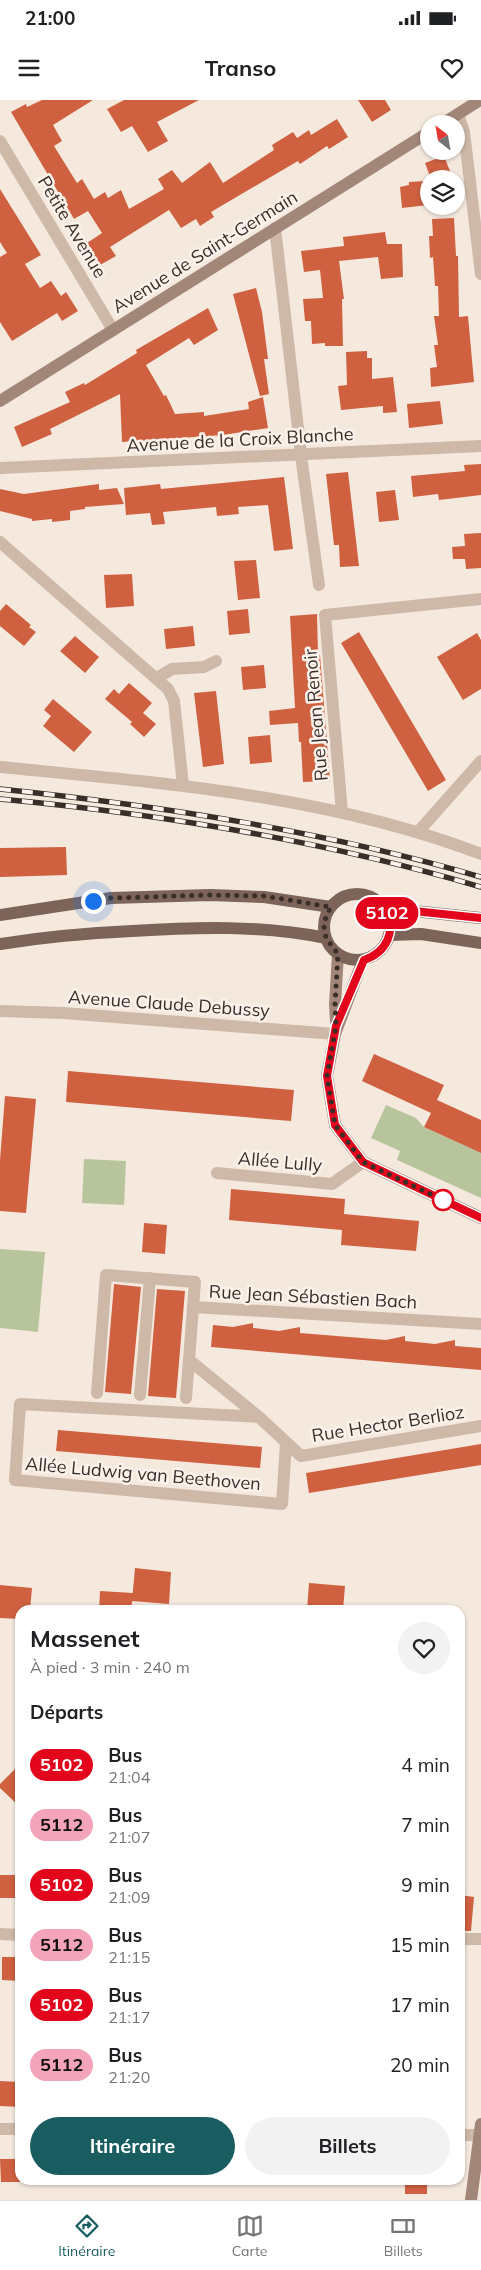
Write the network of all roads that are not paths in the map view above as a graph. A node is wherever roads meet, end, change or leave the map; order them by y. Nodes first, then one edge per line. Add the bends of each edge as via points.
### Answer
1 (480, 100) edge
2 (458, 114) joint
3 (420, 138) edge
4 (0, 141) edge
5 (275, 228) junction
6 (481, 274) edge
7 (113, 330) junction
8 (0, 401) edge
9 (481, 446) edge
10 (301, 454) junction
11 (0, 468) edge
12 (0, 542) edge
13 (319, 585) dead end
14 (481, 599) edge
15 (216, 661) dead end
16 (157, 678) junction
17 (481, 761) edge
18 (0, 767) edge
19 (183, 784) junction
20 (342, 812) junction
21 (418, 832) junction
22 (481, 854) edge
23 (331, 907) junction
24 (385, 908) junction
25 (0, 915) edge
26 (481, 918) edge
27 (390, 935) junction
28 (326, 938) junction
29 (481, 943) edge
30 (0, 944) edge
31 (338, 954) junction
32 (364, 960) junction
33 (0, 1011) edge
34 (336, 1030) junction
35 (363, 1162) junction
36 (217, 1173) dead end
37 (481, 1218) edge
38 (150, 1278) junction
39 (193, 1307) junction
40 (481, 1324) edge
41 (189, 1360) junction
42 (96, 1393) dead end
43 (140, 1395) dead end
44 (186, 1398) dead end
45 (259, 1417) junction
46 (481, 1426) edge
47 (286, 1443) junction
48 (0, 1934) edge
49 (15, 1935) edge
50 (465, 1939) edge
51 (481, 1939) edge
52 (0, 2129) edge
53 (15, 2129) edge
54 (480, 2130) edge
55 (465, 2134) edge
56 (471, 2200) edge

1 - 2 street
2 - 6 street via 464,132
3 - 5 street, Avenue de Saint-Germain
4 - 7 street, Petite Avenue
5 - 7 street, Avenue de Saint-Germain
5 - 10 street
7 - 8 street, Avenue de Saint-Germain
9 - 10 street, Avenue de la Croix Blanche
10 - 11 street, Avenue de la Croix Blanche
10 - 13 street
12 - 16 street
14 - 20 street, Rue Jean Renoir via 325,615
15 - 16 street via 204,667 172,669
16 - 19 street via 174,701
17 - 21 street
18 - 19 street
19 - 20 street
20 - 21 street
21 - 22 street
23 - 24 main road via 348,895 358,894 378,901
23 - 25 main road via 264,896 210,895 111,898
23 - 28 main road via 326,916
24 - 26 main road
24 - 27 main road
27 - 29 main road via 421,934
27 - 32 main road via 380,951
28 - 30 main road via 255,928 168,928 51,936
28 - 31 main road
31 - 32 main road
31 - 34 street
32 - 34 street
33 - 34 street, Avenue Claude Debussy
34 - 35 street via 327,1076 335,1125
35 - 36 street, Allée Lully via 332,1184
35 - 37 street
38 - 39 street via 195,1282
38 - 42 street via 106,1275
38 - 43 street
39 - 40 street, Rue Jean Sébastien Bach
39 - 41 street, Rue Jean Sébastien Bach
41 - 44 street, Rue Jean Sébastien Bach
41 - 45 street
45 - 47 street
45 - 47 street, Allée Ludwig van Beethoven via 20,1404 16,1480 282,1504
46 - 47 street, Rue Hector Berlioz via 301,1456
48 - 49 street
50 - 51 street
52 - 53 street
54 - 55 street
54 - 56 street

